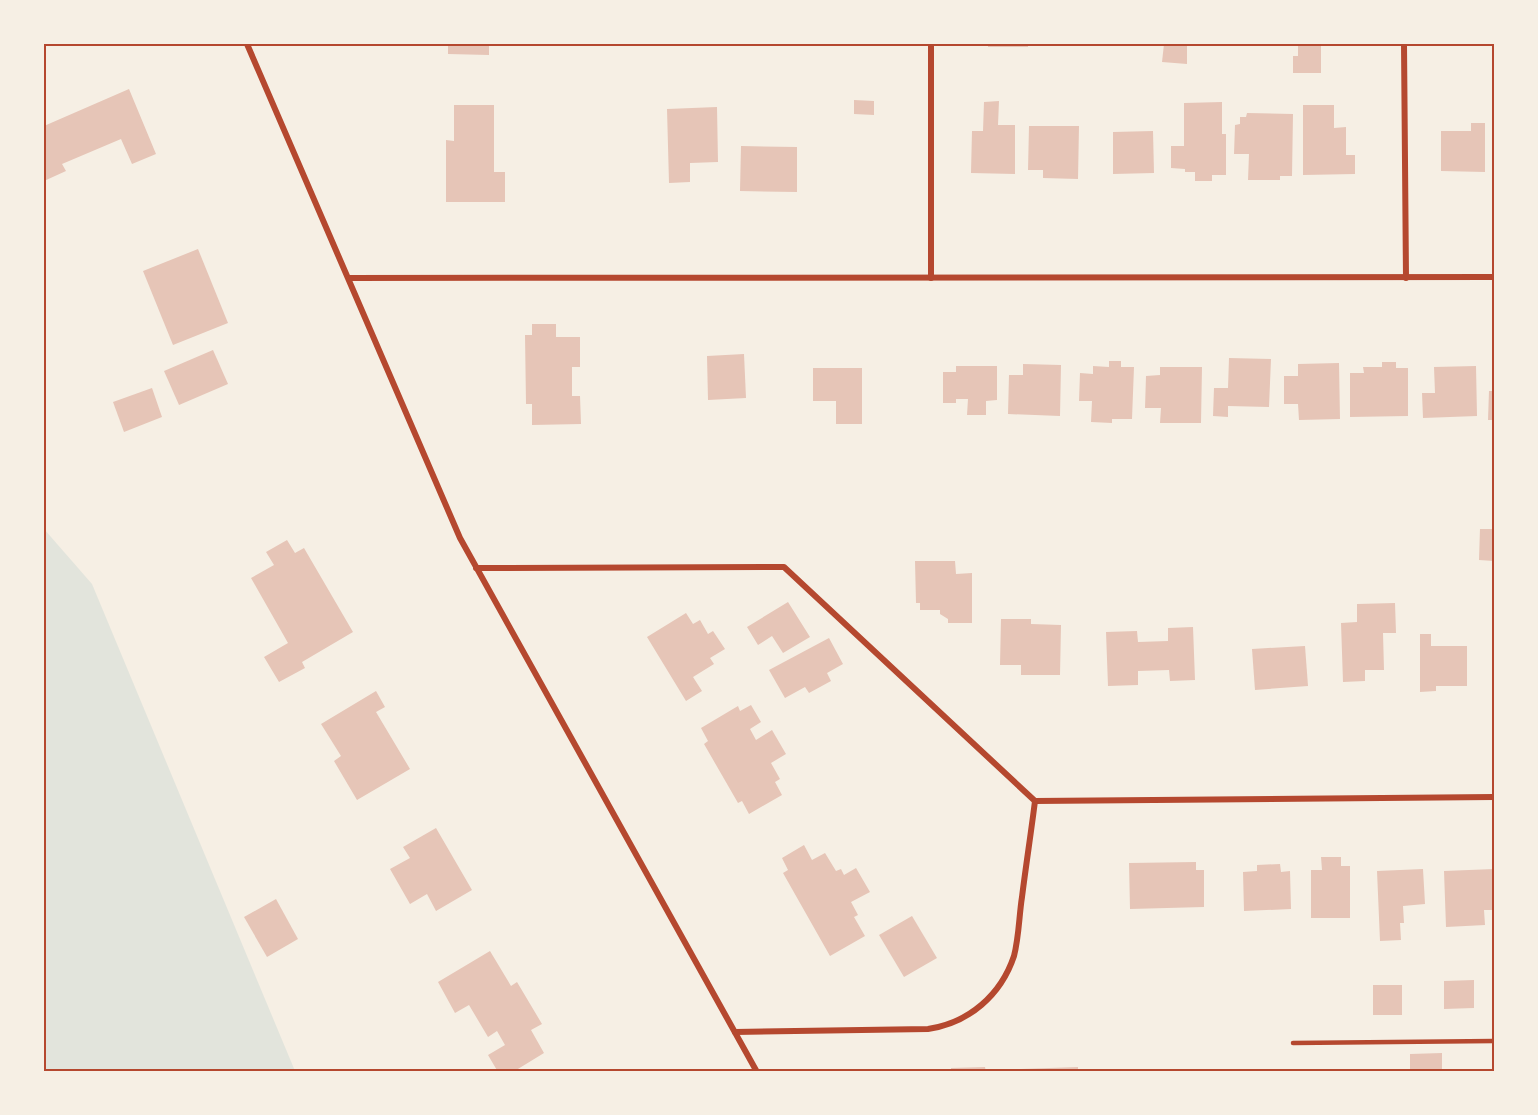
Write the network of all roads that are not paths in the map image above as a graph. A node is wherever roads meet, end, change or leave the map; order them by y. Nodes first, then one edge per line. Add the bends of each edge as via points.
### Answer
1 (247, 44) edge
2 (931, 44) edge
3 (1404, 44) edge
4 (349, 278) junction
5 (931, 278) junction
6 (1406, 278) junction
7 (1494, 278) edge
8 (476, 568) junction
9 (1494, 797) edge
10 (1035, 801) junction
11 (735, 1032) junction
12 (1494, 1041) edge
13 (1293, 1043) dead end
14 (757, 1071) edge

1 - 4 street
2 - 5 street
3 - 6 street
4 - 5 street
4 - 8 street
5 - 6 street
6 - 7 street
8 - 10 street via 784,567
8 - 11 street
9 - 10 street
10 - 11 street via 1014,954 1004,980 987,1002 964,1018 928,1029
11 - 14 street
12 - 13 lane

